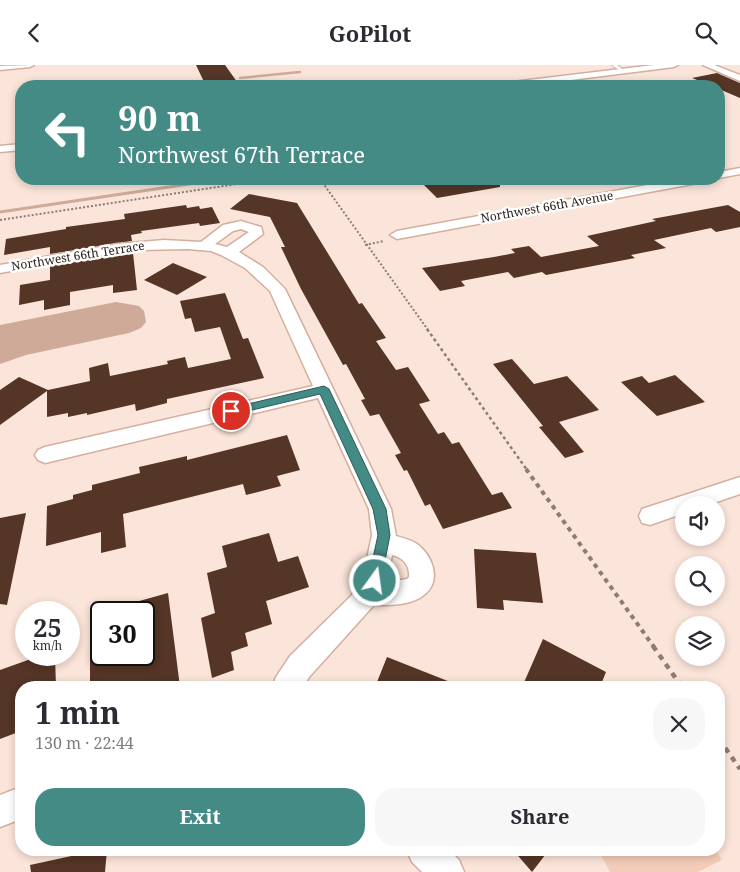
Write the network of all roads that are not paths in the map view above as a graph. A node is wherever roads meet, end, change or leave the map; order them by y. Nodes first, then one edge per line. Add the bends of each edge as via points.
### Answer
1 (30, 65) edge
2 (614, 65) edge
3 (674, 65) edge
4 (707, 65) edge
5 (653, 66) edge
6 (0, 68) edge
7 (623, 71) junction
8 (740, 78) edge
9 (552, 80) edge
10 (15, 148) edge
11 (0, 149) edge
12 (740, 171) edge
13 (725, 174) edge
14 (666, 185) edge
15 (397, 235) dead end
16 (0, 269) edge
17 (324, 389) junction
18 (45, 455) dead end
19 (740, 485) edge
20 (650, 516) dead end
21 (382, 544) junction
22 (366, 594) junction
23 (290, 681) edge
24 (15, 805) edge
25 (0, 811) edge
26 (430, 856) edge
27 (447, 872) edge

1 - 6 street
2 - 7 lane
3 - 5 street
4 - 8 street
5 - 7 street
7 - 9 street
10 - 11 street
12 - 13 street
14 - 15 street, Northwest 66th Avenue
16 - 17 street, Northwest 66th Terrace via 154,245 216,249 264,274 276,289
17 - 18 street
17 - 21 street via 380,509 384,535
19 - 20 street
21 - 22 street via 375,581
21 - 22 street via 405,549 414,556 422,571 421,581 407,591
22 - 23 street
24 - 25 street
26 - 27 street

